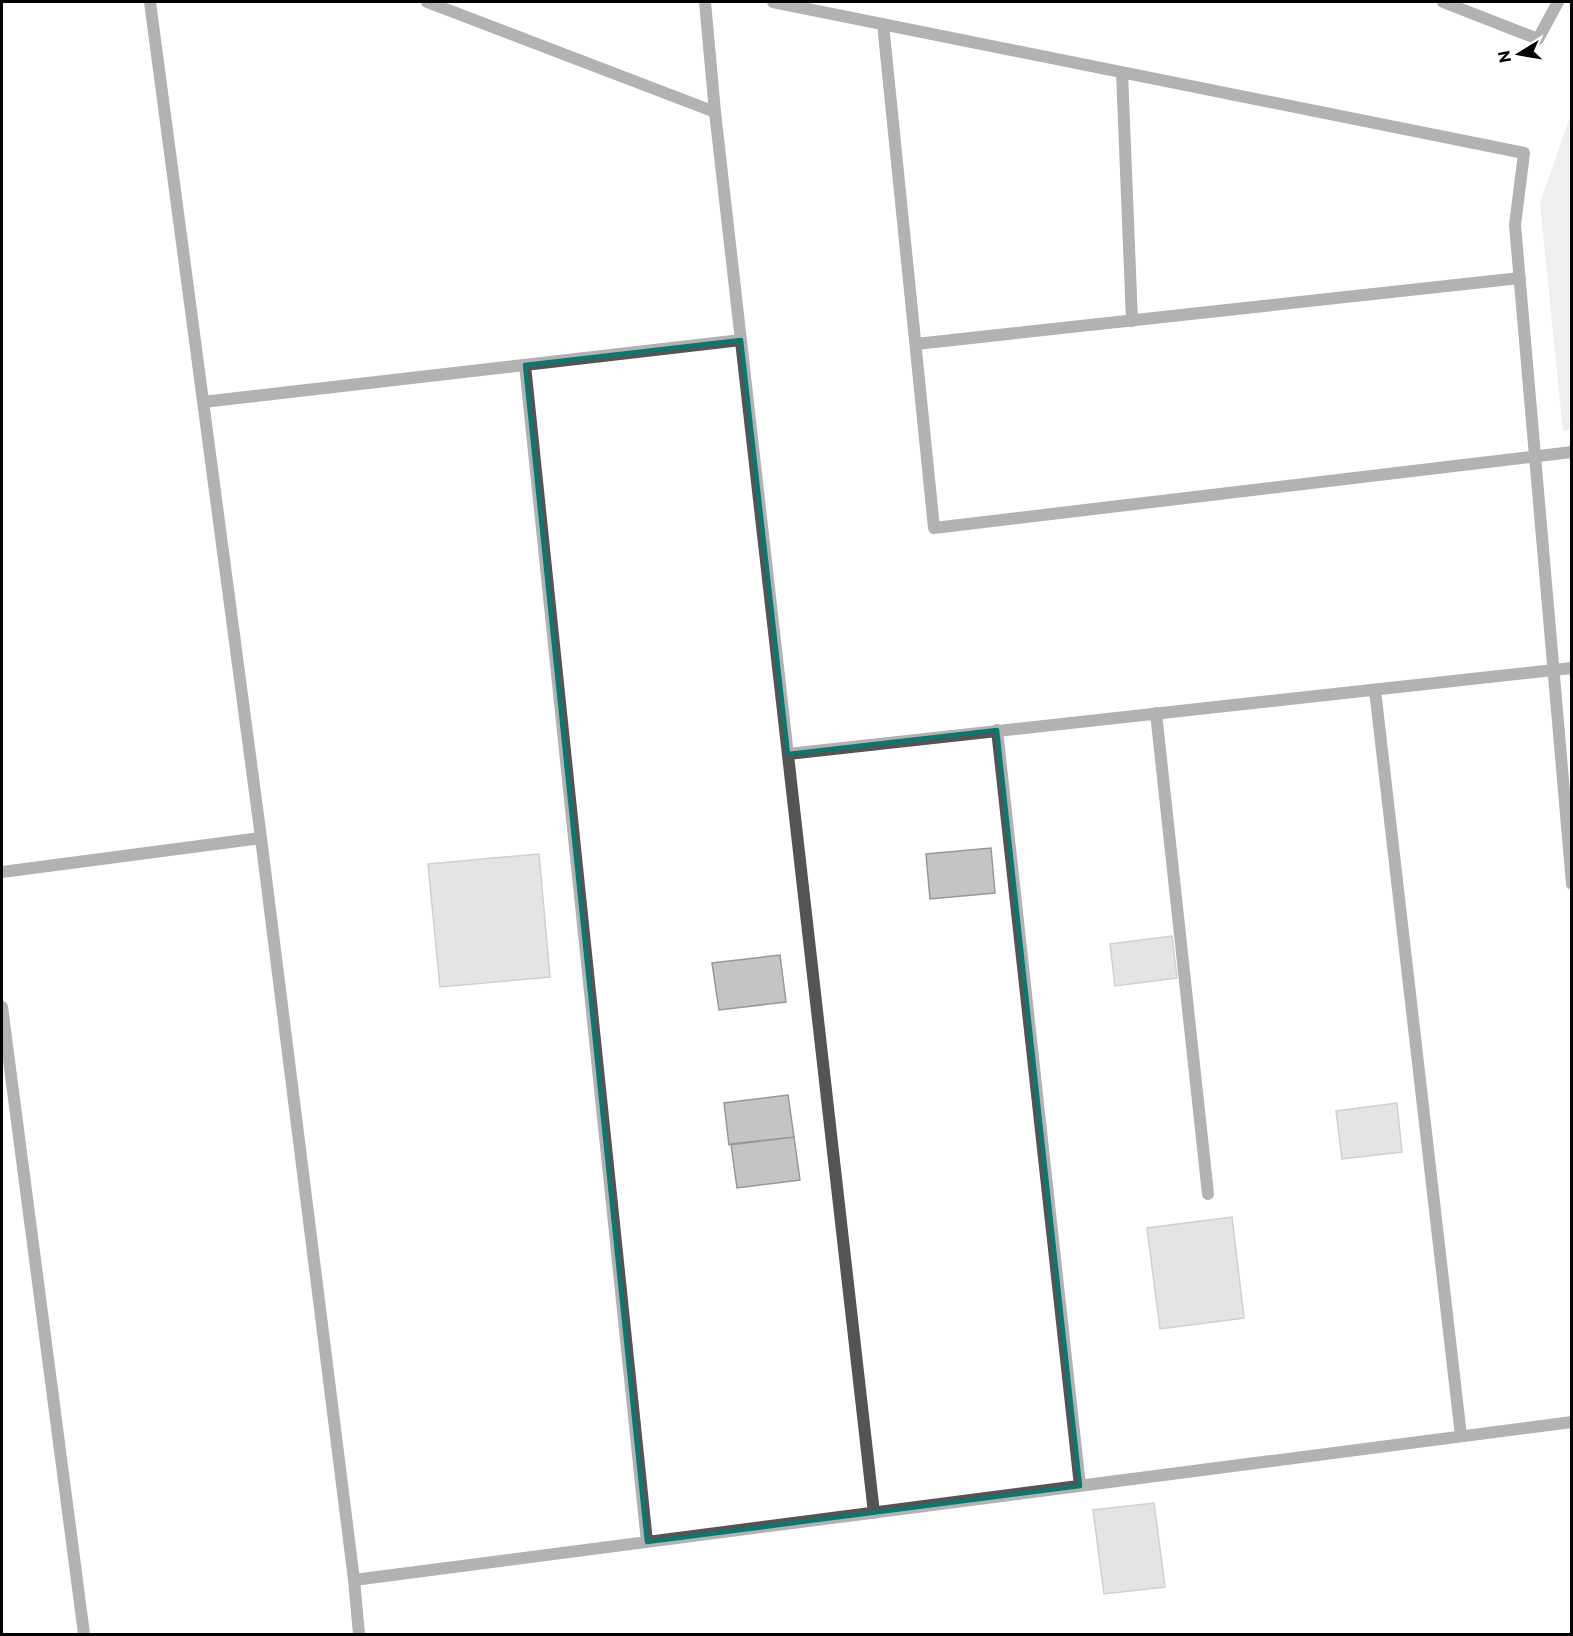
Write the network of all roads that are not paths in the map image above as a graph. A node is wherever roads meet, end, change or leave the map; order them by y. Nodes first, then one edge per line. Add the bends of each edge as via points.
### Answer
1 (150, 2) edge
2 (427, 2) edge
3 (705, 2) edge
4 (773, 2) edge
5 (1443, 2) edge
6 (1558, 2) edge
7 (883, 24) junction
8 (1122, 72) junction
9 (715, 112) junction
10 (1520, 278) junction
11 (1132, 321) junction
12 (741, 340) junction
13 (916, 344) junction
14 (525, 365) junction
15 (203, 402) junction
16 (1572, 452) edge
17 (1534, 456) junction
18 (1572, 668) edge
19 (1553, 670) junction
20 (1375, 690) junction
21 (1156, 714) junction
22 (997, 730) junction
23 (788, 754) junction
24 (1568, 818) edge
25 (261, 838) junction
26 (2, 872) edge
27 (1572, 884) edge
28 (2, 1007) edge
29 (1208, 1194) dead end
30 (1572, 1422) edge
31 (1461, 1437) junction
32 (1080, 1486) junction
33 (874, 1513) junction
34 (647, 1542) junction
35 (354, 1580) junction
36 (84, 1635) edge
37 (359, 1635) edge

1 - 15 street
2 - 9 street
3 - 9 street
4 - 7 street
5 - 6 street via 1538,39
7 - 8 street
7 - 13 street
8 - 10 street via 1524,153 1515,225
8 - 11 street
9 - 12 street
10 - 11 street
10 - 17 street
11 - 13 street
12 - 14 street
12 - 23 street
13 - 17 street via 934,528
14 - 15 street
14 - 34 street
15 - 25 street
16 - 17 street
17 - 19 street
18 - 19 street
19 - 20 street
19 - 24 street
20 - 21 street
20 - 31 street
21 - 22 street
21 - 29 street
22 - 23 street
22 - 32 street
23 - 33 street
24 - 27 street
25 - 26 street
25 - 35 street
28 - 36 street
30 - 31 street
31 - 32 street
32 - 33 street
33 - 34 street
34 - 35 street
35 - 37 street

